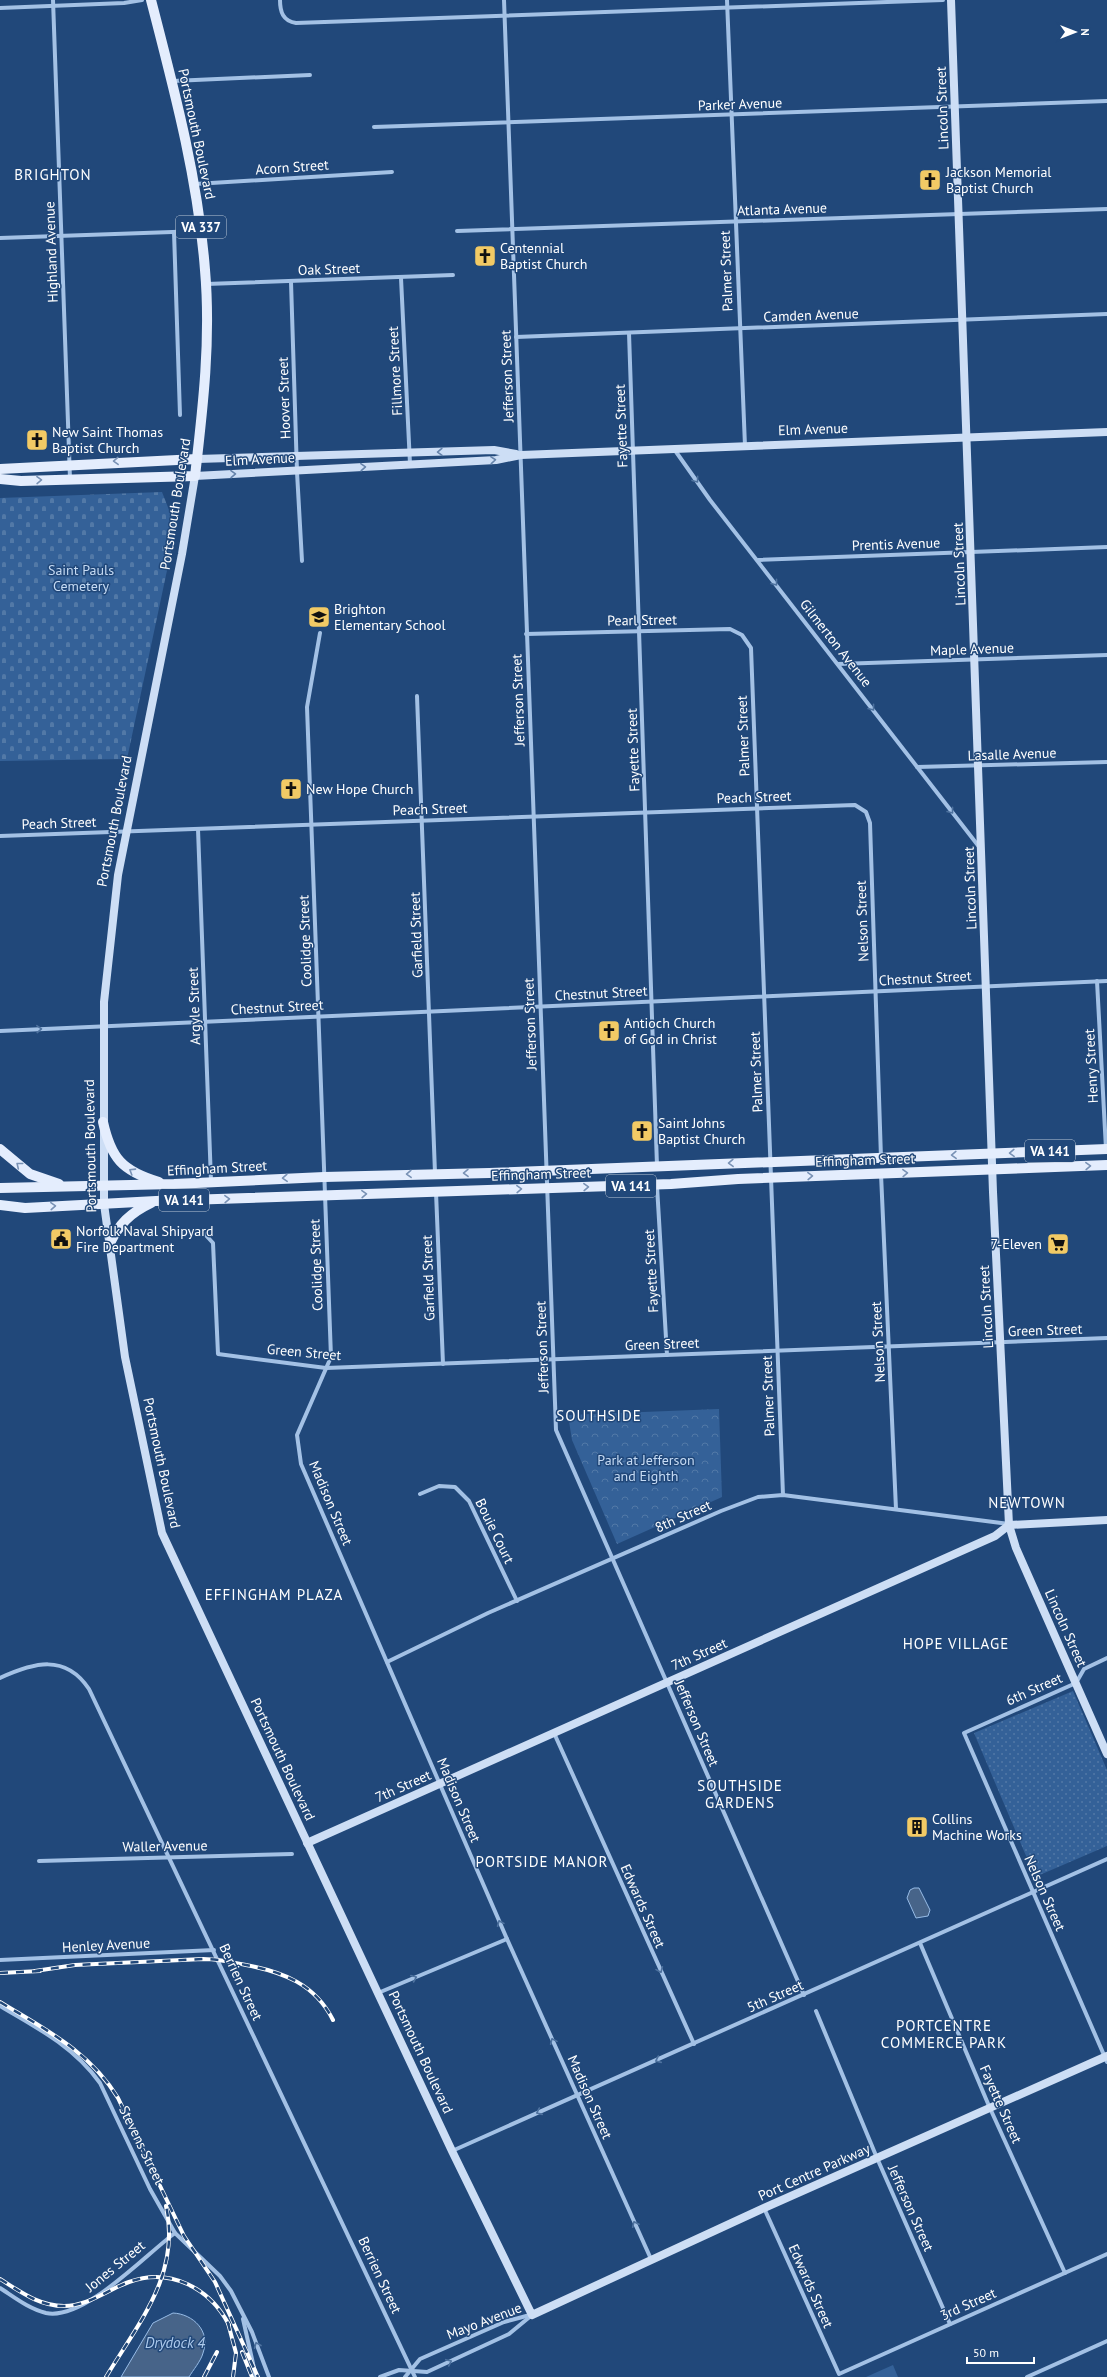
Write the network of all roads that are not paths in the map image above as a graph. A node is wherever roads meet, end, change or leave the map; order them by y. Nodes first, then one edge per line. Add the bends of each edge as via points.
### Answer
1 (53, 0) edge
2 (142, 0) edge
3 (150, 0) edge
4 (280, 0) edge
5 (504, 0) edge
6 (727, 0) edge
7 (943, 0) edge
8 (951, 0) edge
9 (53, 6) junction
10 (0, 8) edge
11 (728, 8) junction
12 (505, 16) junction
13 (310, 75) dead end
14 (172, 81) junction
15 (1107, 101) edge
16 (954, 107) junction
17 (731, 115) junction
18 (509, 123) junction
19 (374, 127) dead end
20 (392, 172) dead end
21 (195, 184) junction
22 (1107, 209) edge
23 (959, 214) junction
24 (735, 222) junction
25 (513, 230) junction
26 (202, 231) junction
27 (457, 231) dead end
28 (174, 232) junction
29 (62, 236) junction
30 (0, 238) edge
31 (453, 276) dead end
32 (401, 278) junction
33 (291, 282) junction
34 (206, 284) junction
35 (1107, 314) edge
36 (963, 321) junction
37 (739, 328) junction
38 (629, 333) junction
39 (516, 338) junction
40 (180, 415) dead end
41 (1107, 432) edge
42 (967, 438) junction
43 (745, 446) junction
44 (673, 449) junction
45 (632, 450) junction
46 (409, 453) junction
47 (297, 455) junction
48 (521, 455) junction
49 (197, 458) junction
50 (70, 464) junction
51 (410, 464) junction
52 (0, 469) edge
53 (297, 472) junction
54 (194, 476) junction
55 (0, 479) edge
56 (70, 479) junction
57 (1107, 547) edge
58 (971, 552) junction
59 (758, 560) junction
60 (302, 561) dead end
61 (639, 631) junction
62 (320, 633) dead end
63 (526, 634) junction
64 (750, 648) joint
65 (1107, 655) edge
66 (975, 660) junction
67 (838, 664) junction
68 (417, 696) dead end
69 (1107, 762) edge
70 (979, 766) junction
71 (917, 767) junction
72 (757, 808) junction
73 (861, 808) joint
74 (646, 812) junction
75 (533, 816) junction
76 (422, 820) junction
77 (311, 824) junction
78 (198, 829) junction
79 (126, 831) junction
80 (0, 836) edge
81 (982, 851) junction
82 (1097, 981) junction
83 (1107, 981) edge
84 (988, 986) junction
85 (876, 991) junction
86 (764, 996) junction
87 (652, 1001) junction
88 (541, 1006) junction
89 (430, 1012) junction
90 (318, 1016) junction
91 (205, 1022) junction
92 (103, 1026) junction
93 (0, 1031) edge
94 (103, 1122) junction
95 (1106, 1149) edge
96 (0, 1150) edge
97 (993, 1154) junction
98 (881, 1158) junction
99 (770, 1162) junction
100 (1107, 1165) edge
101 (657, 1166) junction
102 (547, 1170) junction
103 (993, 1170) junction
104 (435, 1174) junction
105 (881, 1174) junction
106 (324, 1177) junction
107 (771, 1178) junction
108 (211, 1182) junction
109 (168, 1184) junction
110 (657, 1185) junction
111 (104, 1186) junction
112 (80, 1187) junction
113 (0, 1188) edge
114 (547, 1188) junction
115 (436, 1192) junction
116 (325, 1196) junction
117 (156, 1201) junction
118 (104, 1204) junction
119 (0, 1205) edge
120 (25, 1208) junction
121 (0, 1210) edge
122 (202, 1231) dead end
123 (110, 1245) junction
124 (1107, 1338) edge
125 (1000, 1342) junction
126 (889, 1347) junction
127 (777, 1351) junction
128 (667, 1355) junction
129 (554, 1360) junction
130 (443, 1364) junction
131 (326, 1368) junction
132 (420, 1494) dead end
133 (783, 1495) junction
134 (896, 1509) junction
135 (1107, 1520) edge
136 (1009, 1524) junction
137 (614, 1558) junction
138 (517, 1601) junction
139 (1107, 1658) edge
140 (387, 1662) junction
141 (0, 1678) edge
142 (668, 1682) junction
143 (1076, 1683) junction
144 (554, 1733) junction
145 (964, 1734) joint
146 (1107, 1754) edge
147 (440, 1783) junction
148 (307, 1842) junction
149 (292, 1854) dead end
150 (169, 1857) junction
151 (1107, 1859) edge
152 (38, 1861) dead end
153 (1033, 1892) junction
154 (507, 1939) junction
155 (920, 1943) junction
156 (214, 1950) junction
157 (0, 1960) edge
158 (378, 1993) junction
159 (804, 1995) junction
160 (0, 2006) edge
161 (816, 2011) dead end
162 (694, 2044) junction
163 (1106, 2058) edge
164 (577, 2096) junction
165 (989, 2106) junction
166 (452, 2151) junction
167 (877, 2158) junction
168 (764, 2208) junction
169 (175, 2233) junction
170 (1107, 2254) edge
171 (651, 2259) junction
172 (1065, 2273) junction
173 (0, 2288) edge
174 (242, 2315) junction
175 (532, 2315) junction
176 (950, 2324) junction
177 (1107, 2341) edge
178 (412, 2370) junction
179 (839, 2374) joint
180 (256, 2377) edge
181 (269, 2377) edge
182 (380, 2377) edge
183 (406, 2377) edge
184 (415, 2377) edge
185 (1027, 2377) edge

1 - 9 street, Highland Avenue
2 - 9 street
3 - 14 main road, Portsmouth Boulevard / VA 337
4 - 12 street via 282,15 296,23
5 - 12 street, Jefferson Street
6 - 11 street, Palmer Street
7 - 11 street
8 - 16 main road, Lincoln Street
9 - 10 street
9 - 29 street, Highland Avenue
11 - 12 street
11 - 17 street, Palmer Street
12 - 18 street, Jefferson Street
13 - 14 street
14 - 21 main road, Portsmouth Boulevard / VA 337
15 - 16 street, Parker Avenue
16 - 17 street, Parker Avenue
16 - 23 main road, Lincoln Street
17 - 18 street, Parker Avenue
17 - 24 street, Palmer Street
18 - 19 street, Parker Avenue
18 - 25 street, Jefferson Street
20 - 21 street, Acorn Street
21 - 26 main road, Portsmouth Boulevard / VA 337
22 - 23 street, Atlanta Avenue
23 - 24 street, Atlanta Avenue
23 - 36 main road, Lincoln Street
24 - 25 street, Atlanta Avenue
24 - 37 street, Palmer Street
25 - 27 street, Atlanta Avenue
25 - 39 street, Jefferson Street
26 - 28 street
26 - 34 main road, Portsmouth Boulevard / VA 337
28 - 29 street
28 - 40 street
29 - 30 street
29 - 50 street, Highland Avenue
31 - 32 street, Oak Street
32 - 33 street, Oak Street
32 - 46 street, Fillmore Street
33 - 34 street, Oak Street
33 - 47 street, Hoover Street
34 - 49 main road, Portsmouth Boulevard / VA 337 via 206,366
35 - 36 street, Camden Avenue
36 - 37 street, Camden Avenue
36 - 42 main road, Lincoln Street
37 - 38 street, Camden Avenue
37 - 43 street, Palmer Street
38 - 39 street, Camden Avenue
38 - 45 street, Fayette Street
39 - 48 street, Jefferson Street
41 - 42 main road, Elm Avenue
42 - 43 main road, Elm Avenue
42 - 58 main road, Lincoln Street
43 - 44 main road, Elm Avenue
44 - 45 main road, Elm Avenue
44 -> 59 street, Gilmerton Avenue
45 - 48 main road, Elm Avenue
45 - 61 street, Fayette Street
46 - 47 main road, Elm Avenue
48 -> 46 main road, Elm Avenue via 494,450
46 - 51 street, Fillmore Street
47 - 49 main road, Elm Avenue
47 - 53 street, Hoover Street
51 -> 48 main road, Elm Avenue via 496,460
48 - 63 street, Jefferson Street
49 -> 50 main road, Elm Avenue
49 - 54 main road, Portsmouth Boulevard / VA 337
50 - 52 main road, Elm Avenue
50 - 56 street, Highland Avenue
53 -> 51 main road, Elm Avenue
54 -> 53 main road, Elm Avenue
53 - 60 street, Hoover Street
54 - 56 main road, Elm Avenue
54 - 79 main road, Portsmouth Boulevard via 184,548
55 -> 56 main road, Elm Avenue
57 - 58 street, Prentis Avenue
58 - 59 street, Prentis Avenue
58 - 66 main road, Lincoln Street
59 -> 67 street, Gilmerton Avenue
61 - 63 street, Pearl Street
61 - 64 street, Pearl Street via 730,629 742,635
61 - 74 street, Fayette Street
62 - 77 street, Coolidge Street via 308,699
63 - 75 street, Jefferson Street
64 - 72 street, Palmer Street
65 - 66 street, Maple Avenue
66 - 67 street, Maple Avenue
66 - 70 main road, Lincoln Street
67 -> 71 street, Gilmerton Avenue
68 - 76 street, Garfield Street
69 - 70 street, Lasalle Avenue
70 - 71 street, Lasalle Avenue
70 - 81 main road, Lincoln Street
71 -> 81 street, Gilmerton Avenue
72 - 73 street, Peach Street via 855,805
72 - 74 street, Peach Street
72 - 86 street, Palmer Street
73 - 85 street, Nelson Street via 866,812 870,823
74 - 75 street, Peach Street
74 - 87 street, Fayette Street
75 - 76 street, Peach Street
75 - 88 street, Jefferson Street
76 - 77 street, Peach Street
76 - 89 street, Garfield Street
77 - 78 street, Peach Street
77 - 90 street, Coolidge Street
78 - 79 street, Peach Street
78 - 91 street, Argyle Street
79 - 80 street, Peach Street
79 - 92 main road, Portsmouth Boulevard via 112,912
81 - 84 main road, Lincoln Street
82 - 83 street, Chestnut Street
82 - 84 street, Chestnut Street
82 - 95 street, Henry Street
84 - 85 street, Chestnut Street
84 - 97 main road, Lincoln Street
85 - 86 street, Chestnut Street
85 - 98 street, Nelson Street
86 - 87 street, Chestnut Street
86 - 99 street, Palmer Street
87 - 88 street, Chestnut Street
87 - 101 street, Fayette Street
88 - 89 street, Chestnut Street
88 - 102 street, Jefferson Street
89 - 90 street, Chestnut Street
89 - 104 street, Garfield Street
90 - 91 street, Chestnut Street
90 - 106 street, Coolidge Street
91 - 92 street, Chestnut Street
91 - 108 street, Argyle Street
93 -> 92 street, Chestnut Street
92 - 94 main road, Portsmouth Boulevard
109 -> 94 main road via 142,1176 125,1166 110,1148
94 - 111 main road, Portsmouth Boulevard
95 -> 97 main road, Effingham Street / VA 141
112 -> 96 main road via 54,1184 38,1178
97 -> 98 main road, Effingham Street / VA 141
97 - 103 main road, Lincoln Street
98 - 99 main road, Effingham Street / VA 141
99 -> 101 main road, Effingham Street / VA 141
99 - 107 street, Palmer Street
103 -> 100 main road, Effingham Street / VA 141
101 - 102 main road, Effingham Street / VA 141
102 -> 104 main road, Effingham Street / VA 141
102 - 114 street, Jefferson Street
105 -> 103 main road, Effingham Street / VA 141
103 - 125 main road, Lincoln Street
104 -> 106 main road, Effingham Street / VA 141
107 -> 105 main road, Effingham Street / VA 141
105 - 126 street, Nelson Street
106 -> 108 main road, Effingham Street / VA 141
106 - 116 street, Coolidge Street
107 - 110 main road, Effingham Street / VA 141
107 - 127 street, Palmer Street
108 - 109 main road, Effingham Street / VA 141
109 - 111 main road, Effingham Street / VA 141
114 -> 110 main road, Effingham Street / VA 141
110 - 128 street, Fayette Street
111 - 112 main road, Effingham Street / VA 141
111 - 118 main road, Portsmouth Boulevard
112 - 113 main road, Effingham Street / VA 141
115 -> 114 main road, Effingham Street / VA 141
114 - 129 street, Jefferson Street
116 -> 115 main road, Effingham Street / VA 141
115 - 130 street, Garfield Street
117 -> 116 main road, Effingham Street / VA 141
116 - 131 street, Coolidge Street via 331,1357
117 - 118 main road, Effingham Street / VA 141
117 - 123 main road via 135,1210 124,1220
120 -> 118 main road, Effingham Street / VA 141
118 - 123 main road, Portsmouth Boulevard
119 - 120 main road, Effingham Street / VA 141
120 - 121 main road
122 - 131 street, Green Street via 213,1242 218,1354
123 - 148 main road, Portsmouth Boulevard via 125,1357 162,1533
124 - 125 street, Green Street
125 - 126 street, Green Street
125 - 136 main road, Lincoln Street
126 - 127 street, Green Street
126 - 134 street, Nelson Street
127 - 128 street, Green Street
127 - 133 street, Palmer Street
128 - 129 street, Green Street
129 - 130 street, Green Street
129 - 137 street, Jefferson Street via 556,1430
130 - 131 street, Green Street
131 - 140 street, Madison Street via 297,1435 301,1464
132 - 138 street, Bouie Court via 439,1486 455,1487 469,1501
133 - 134 street, 8th Street
133 - 137 street, 8th Street via 758,1497
134 - 136 street, 8th Street
135 - 136 main road
136 - 142 main road, 7th Street via 995,1536
136 - 143 main road, Lincoln Street via 1016,1548
137 - 138 street, 8th Street
137 - 142 street, Jefferson Street
138 - 140 street, 8th Street
139 - 143 street, 6th Street via 1084,1669
140 - 147 street, Madison Street
141 - 150 street, Berrien Street via 27,1666 48,1664 69,1670 85,1683 109,1728
142 - 144 main road, 7th Street
142 - 159 street, Jefferson Street
143 - 145 street, 6th Street
143 - 146 main road, Lincoln Street
144 - 147 main road, 7th Street
144 -> 162 street, Edwards Street
145 - 153 street, Nelson Street
147 - 148 main road, 7th Street
154 -> 147 street, Madison Street
148 - 158 main road, Portsmouth Boulevard
149 - 150 street, Waller Avenue
150 - 152 street, Waller Avenue
150 - 156 street, Berrien Street
151 - 153 street, 5th Street
153 - 155 street, 5th Street
153 - 163 street, Nelson Street
158 -> 154 street
164 -> 154 street, Madison Street
155 - 159 street, 5th Street
155 - 165 street, Fayette Street
156 - 157 street, Henley Avenue
156 - 178 street, Berrien Street
158 - 166 main road, Portsmouth Boulevard
159 - 162 street, 5th Street
160 - 169 street, Stevens Street via 68,2048 92,2072 100,2083 150,2189
161 - 167 street, Jefferson Street
162 -> 164 street, 5th Street
163 - 165 main road, Port Centre Parkway
164 -> 166 street, 5th Street
171 -> 164 street, Madison Street
165 - 167 main road, Port Centre Parkway
165 - 172 street, Fayette Street
166 - 175 main road, Portsmouth Boulevard
167 - 168 main road, Port Centre Parkway
167 - 176 street, Jefferson Street
168 - 171 main road, Port Centre Parkway
168 - 179 street, Edwards Street
169 - 173 street, Jones Street via 107,2289 83,2305 67,2311 50,2313 38,2310
169 - 174 street, Stevens Street via 225,2282
170 - 172 street, 3rd Street
171 - 175 main road, Port Centre Parkway
172 - 176 street, 3rd Street
174 - 180 street, Stevens Street
181 -> 174 street, Stevens Street via 252,2332
175 - 178 street, Mayo Avenue via 504,2322 420,2359
178 -> 175 street, Mayo Avenue via 427,2372 509,2334
176 - 179 street, 3rd Street
177 - 185 street
178 - 182 street, Mayo Avenue via 399,2370
178 - 183 street, Mayo Avenue
178 - 184 street, Berrien Street

